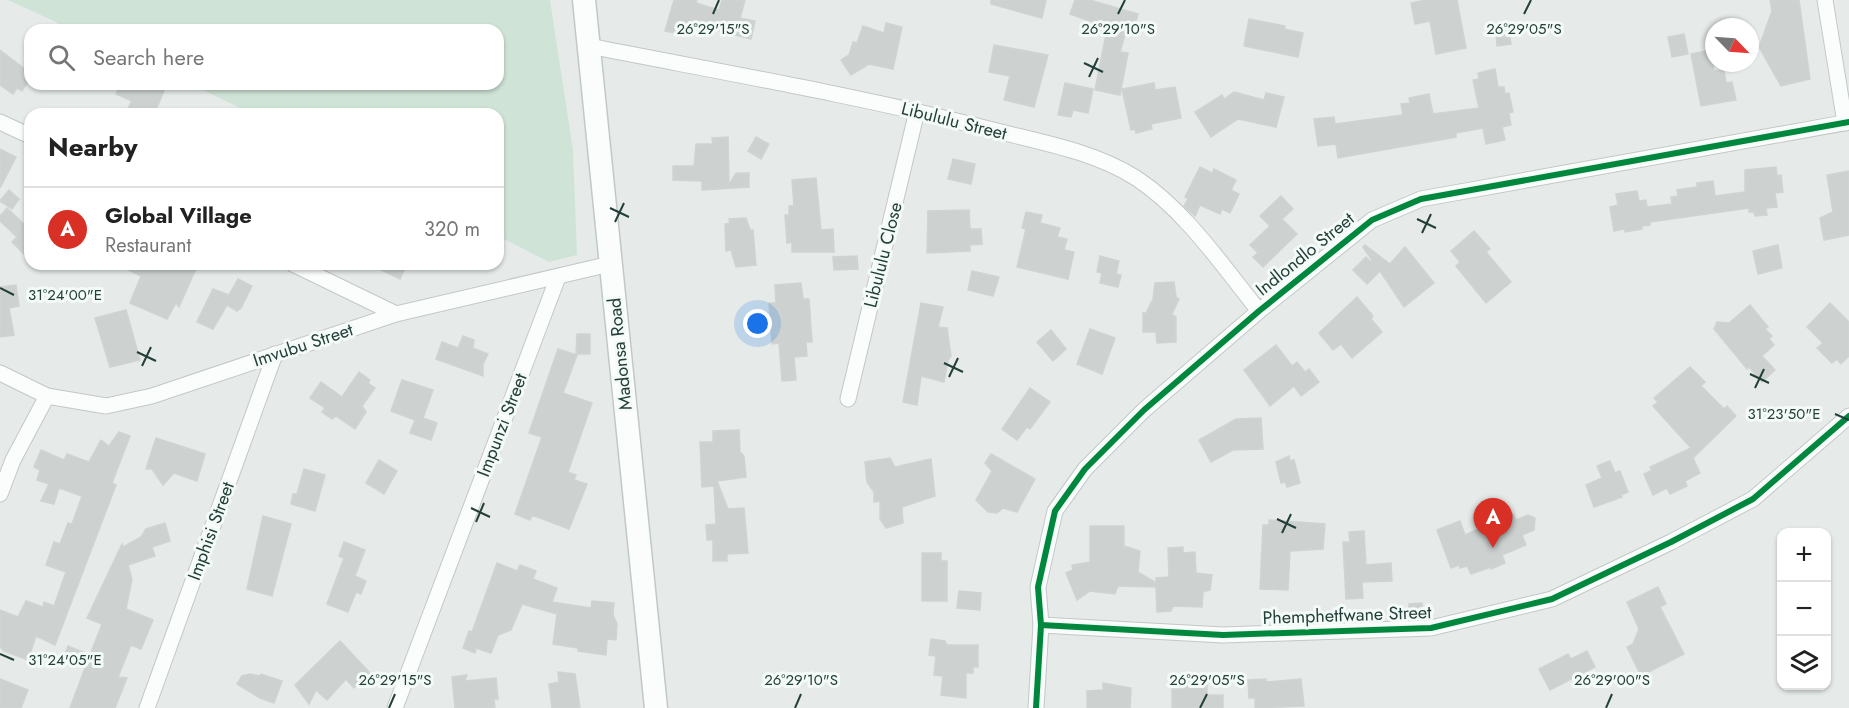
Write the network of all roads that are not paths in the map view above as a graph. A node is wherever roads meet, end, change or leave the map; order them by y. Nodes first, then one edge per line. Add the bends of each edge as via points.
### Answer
1 (584, 0) edge
2 (1825, 0) edge
3 (589, 46) junction
4 (917, 111) junction
5 (0, 122) edge
6 (1847, 123) edge
7 (24, 133) edge
8 (610, 264) junction
9 (305, 270) edge
10 (558, 277) junction
11 (1259, 311) junction
12 (396, 314) junction
13 (275, 354) junction
14 (0, 373) edge
15 (47, 396) junction
16 (848, 399) dead end
17 (1849, 416) edge
18 (0, 494) edge
19 (1041, 625) junction
20 (147, 708) edge
21 (395, 708) edge
22 (656, 708) edge
23 (1036, 708) edge

1 - 3 street, Madonsa Road
2 - 6 street
3 - 4 street, Libululu Street
3 - 8 street, Madonsa Road
4 - 11 street, Libululu Street via 1065,149 1134,177 1155,192 1204,243
4 - 16 street, Libululu Close
5 - 7 street
6 - 11 street, Indlondlo Street via 1421,199 1372,220
8 - 10 street, Imvubu Street
8 - 22 street, Madonsa Road
9 - 12 street
10 - 12 street, Imvubu Street
10 - 21 street, Impunzi Street
11 - 19 street, Indlondlo Street via 1144,410 1085,469 1055,511 1038,587
12 - 13 street, Imvubu Street
13 - 15 street, Imvubu Street via 152,396 106,405
13 - 20 street, Imphisi Street
14 - 15 street, Imvubu Street
15 - 18 street
17 - 19 street, Phemphetfwane Street via 1753,499 1552,599 1431,628 1223,635
19 - 23 street, Indlondlo Street

